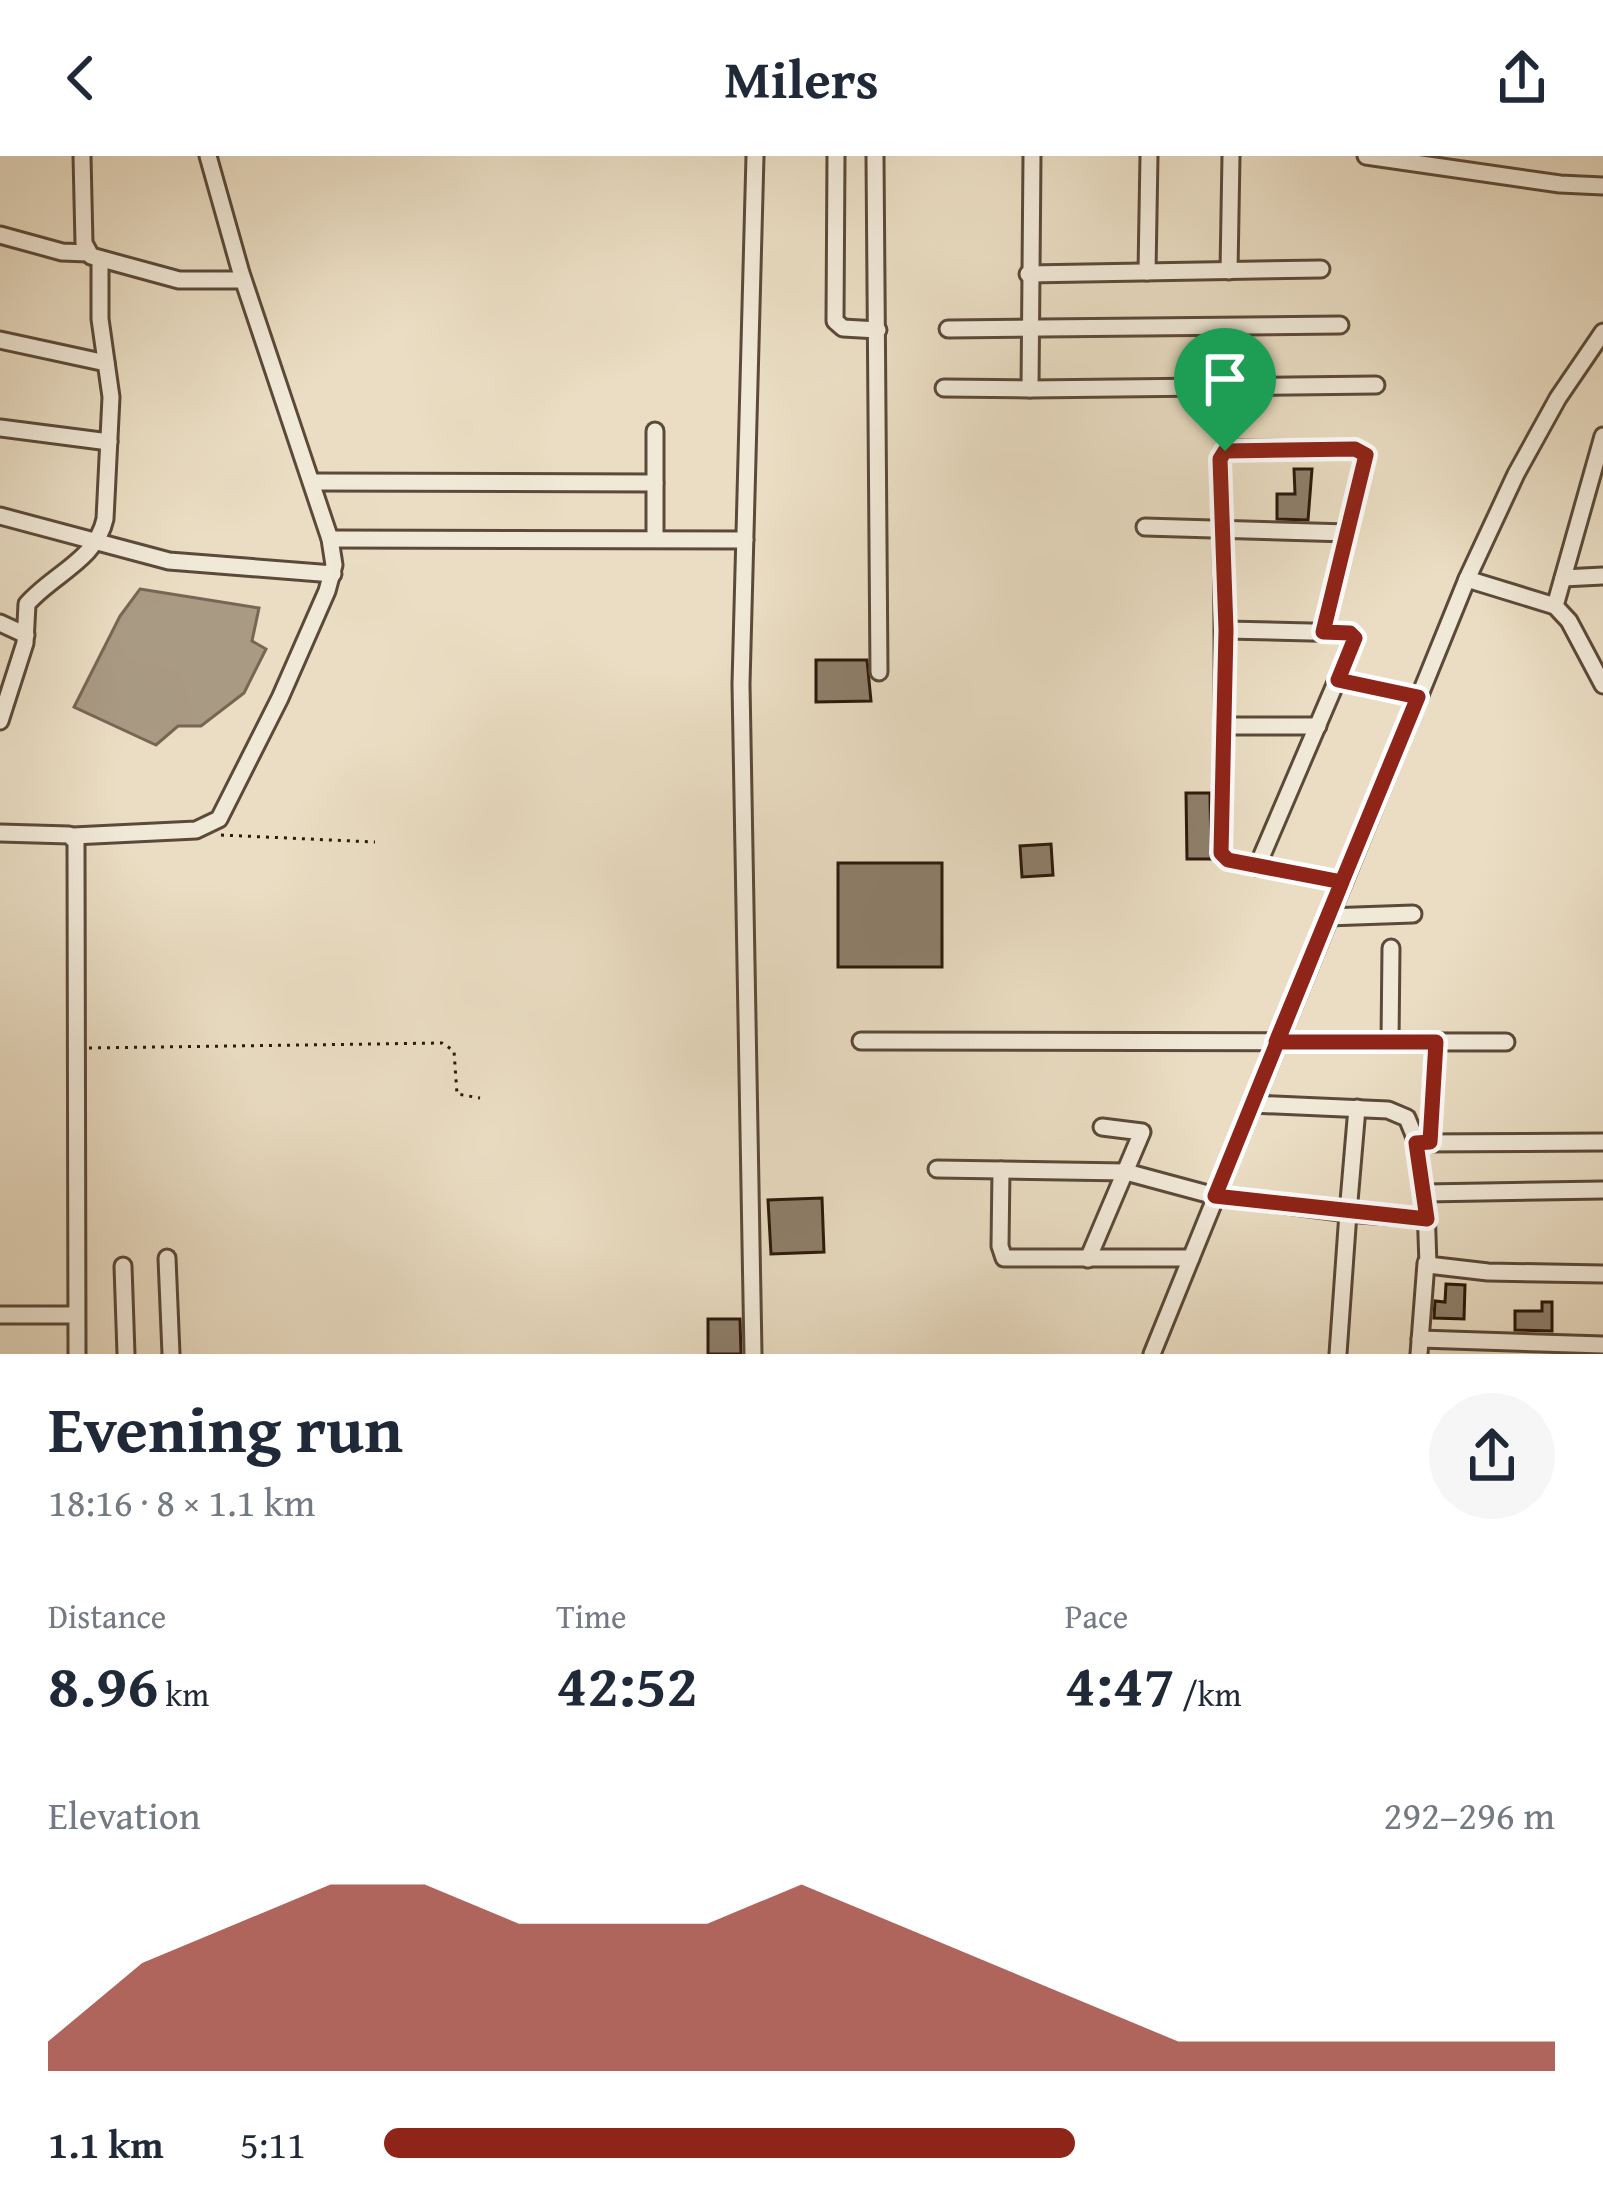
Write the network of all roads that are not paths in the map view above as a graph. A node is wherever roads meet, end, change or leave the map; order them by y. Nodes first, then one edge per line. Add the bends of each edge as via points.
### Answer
1 (82, 156) edge
2 (208, 156) edge
3 (755, 156) edge
4 (836, 156) edge
5 (875, 156) edge
6 (1032, 156) edge
7 (1149, 156) edge
8 (1231, 156) edge
9 (1366, 156) edge
10 (1496, 156) edge
11 (1410, 159) edge
12 (1496, 174) junction
13 (1603, 186) edge
14 (0, 236) edge
15 (94, 257) junction
16 (1321, 269) dead end
17 (1229, 271) junction
18 (1147, 272) junction
19 (1028, 274) junction
20 (243, 280) junction
21 (1340, 325) dead end
22 (948, 329) dead end
23 (1028, 329) junction
24 (878, 330) junction
25 (0, 340) edge
26 (1600, 343) edge
27 (106, 363) junction
28 (1376, 385) dead end
29 (944, 388) dead end
30 (1030, 389) junction
31 (0, 428) edge
32 (655, 431) dead end
33 (1603, 436) edge
34 (109, 442) junction
35 (312, 482) junction
36 (655, 483) junction
37 (1594, 491) edge
38 (0, 516) edge
39 (1145, 527) dead end
40 (1222, 528) junction
41 (1348, 533) junction
42 (330, 539) junction
43 (655, 539) junction
44 (98, 540) junction
45 (745, 540) junction
46 (333, 574) junction
47 (1603, 576) edge
48 (1563, 578) junction
49 (1467, 579) junction
50 (1555, 606) junction
51 (0, 623) edge
52 (1226, 630) junction
53 (1323, 632) junction
54 (26, 635) junction
55 (1597, 664) edge
56 (879, 672) dead end
57 (1338, 680) junction
58 (1603, 686) edge
59 (1418, 697) junction
60 (0, 721) edge
61 (1224, 726) junction
62 (1318, 726) junction
63 (0, 832) edge
64 (73, 836) junction
65 (1257, 867) junction
66 (1342, 882) junction
67 (1413, 914) dead end
68 (1327, 917) junction
69 (1391, 948) dead end
70 (861, 1041) dead end
71 (1276, 1042) junction
72 (1390, 1042) junction
73 (1436, 1042) junction
74 (1506, 1042) dead end
75 (1252, 1104) junction
76 (1357, 1108) junction
77 (1102, 1126) dead end
78 (1423, 1142) junction
79 (1603, 1142) edge
80 (937, 1169) dead end
81 (1001, 1170) junction
82 (1126, 1172) junction
83 (1603, 1190) edge
84 (1425, 1193) junction
85 (1215, 1196) junction
86 (1348, 1214) junction
87 (1427, 1219) junction
88 (167, 1258) dead end
89 (1191, 1258) junction
90 (1088, 1259) junction
91 (1426, 1263) junction
92 (123, 1266) dead end
93 (1603, 1274) edge
94 (0, 1315) edge
95 (76, 1315) junction
96 (1603, 1345) edge
97 (1420, 1347) edge
98 (77, 1354) edge
99 (126, 1354) edge
100 (171, 1354) edge
101 (753, 1354) edge
102 (1152, 1354) edge
103 (1338, 1354) edge

1 - 15 street via 84,243
2 - 20 street
3 - 45 street
4 - 24 street via 835,321
5 - 24 street
6 - 19 street
7 - 18 street
8 - 17 street
9 - 11 street
10 - 12 street
11 - 12 street
12 - 13 street
14 - 15 street
15 - 20 street via 179,280
15 - 27 street
16 - 17 street
17 - 18 street
18 - 19 street
19 - 23 street
20 - 35 street
21 - 23 street
22 - 23 street
23 - 30 street
24 - 56 street
25 - 27 street
26 - 49 street via 1558,398
27 - 34 street
28 - 30 street
29 - 30 street
31 - 34 street
32 - 36 street
33 - 37 street
34 - 44 street
35 - 36 street
35 - 42 street
36 - 43 street
37 - 48 street
38 - 44 street
39 - 40 street
40 - 41 street
40 - 41 street via 1225,451 1355,449 1366,461
40 - 52 street
41 - 53 street
42 - 43 street
42 - 46 street
43 - 45 street
44 - 46 street via 169,561
44 - 54 street via 27,604
45 - 101 street
46 - 64 street via 224,812 208,827 182,832
47 - 48 street
48 - 50 street
49 - 50 street
49 - 59 street
50 - 55 street
51 - 54 street
52 - 53 street
52 - 61 street
53 - 57 street via 1355,638
54 - 60 street
55 - 58 street
57 - 59 street
57 - 62 street
59 - 66 street
61 - 62 street
61 - 65 street via 1221,853
62 - 65 street
63 - 64 street
64 - 95 street
65 - 66 street
66 - 68 street
67 - 68 street
68 - 71 street
69 - 72 street
70 - 71 street
71 - 72 street
71 - 75 street
72 - 73 street
73 - 74 street
73 - 78 street
75 - 76 street
75 - 85 street
76 - 78 street via 1404,1116
76 - 86 street
77 - 82 street via 1142,1131
78 - 79 street
78 - 84 street
80 - 81 street
81 - 82 street
81 - 90 street via 1004,1258
82 - 85 street
82 - 90 street
83 - 84 street
84 - 87 street
85 - 86 street
85 - 89 street
86 - 87 street
86 - 103 street
87 - 91 street
88 - 100 street
89 - 90 street
89 - 102 street
91 - 93 street
91 - 97 street
92 - 99 street
94 - 95 street
95 - 98 street
96 - 97 street

